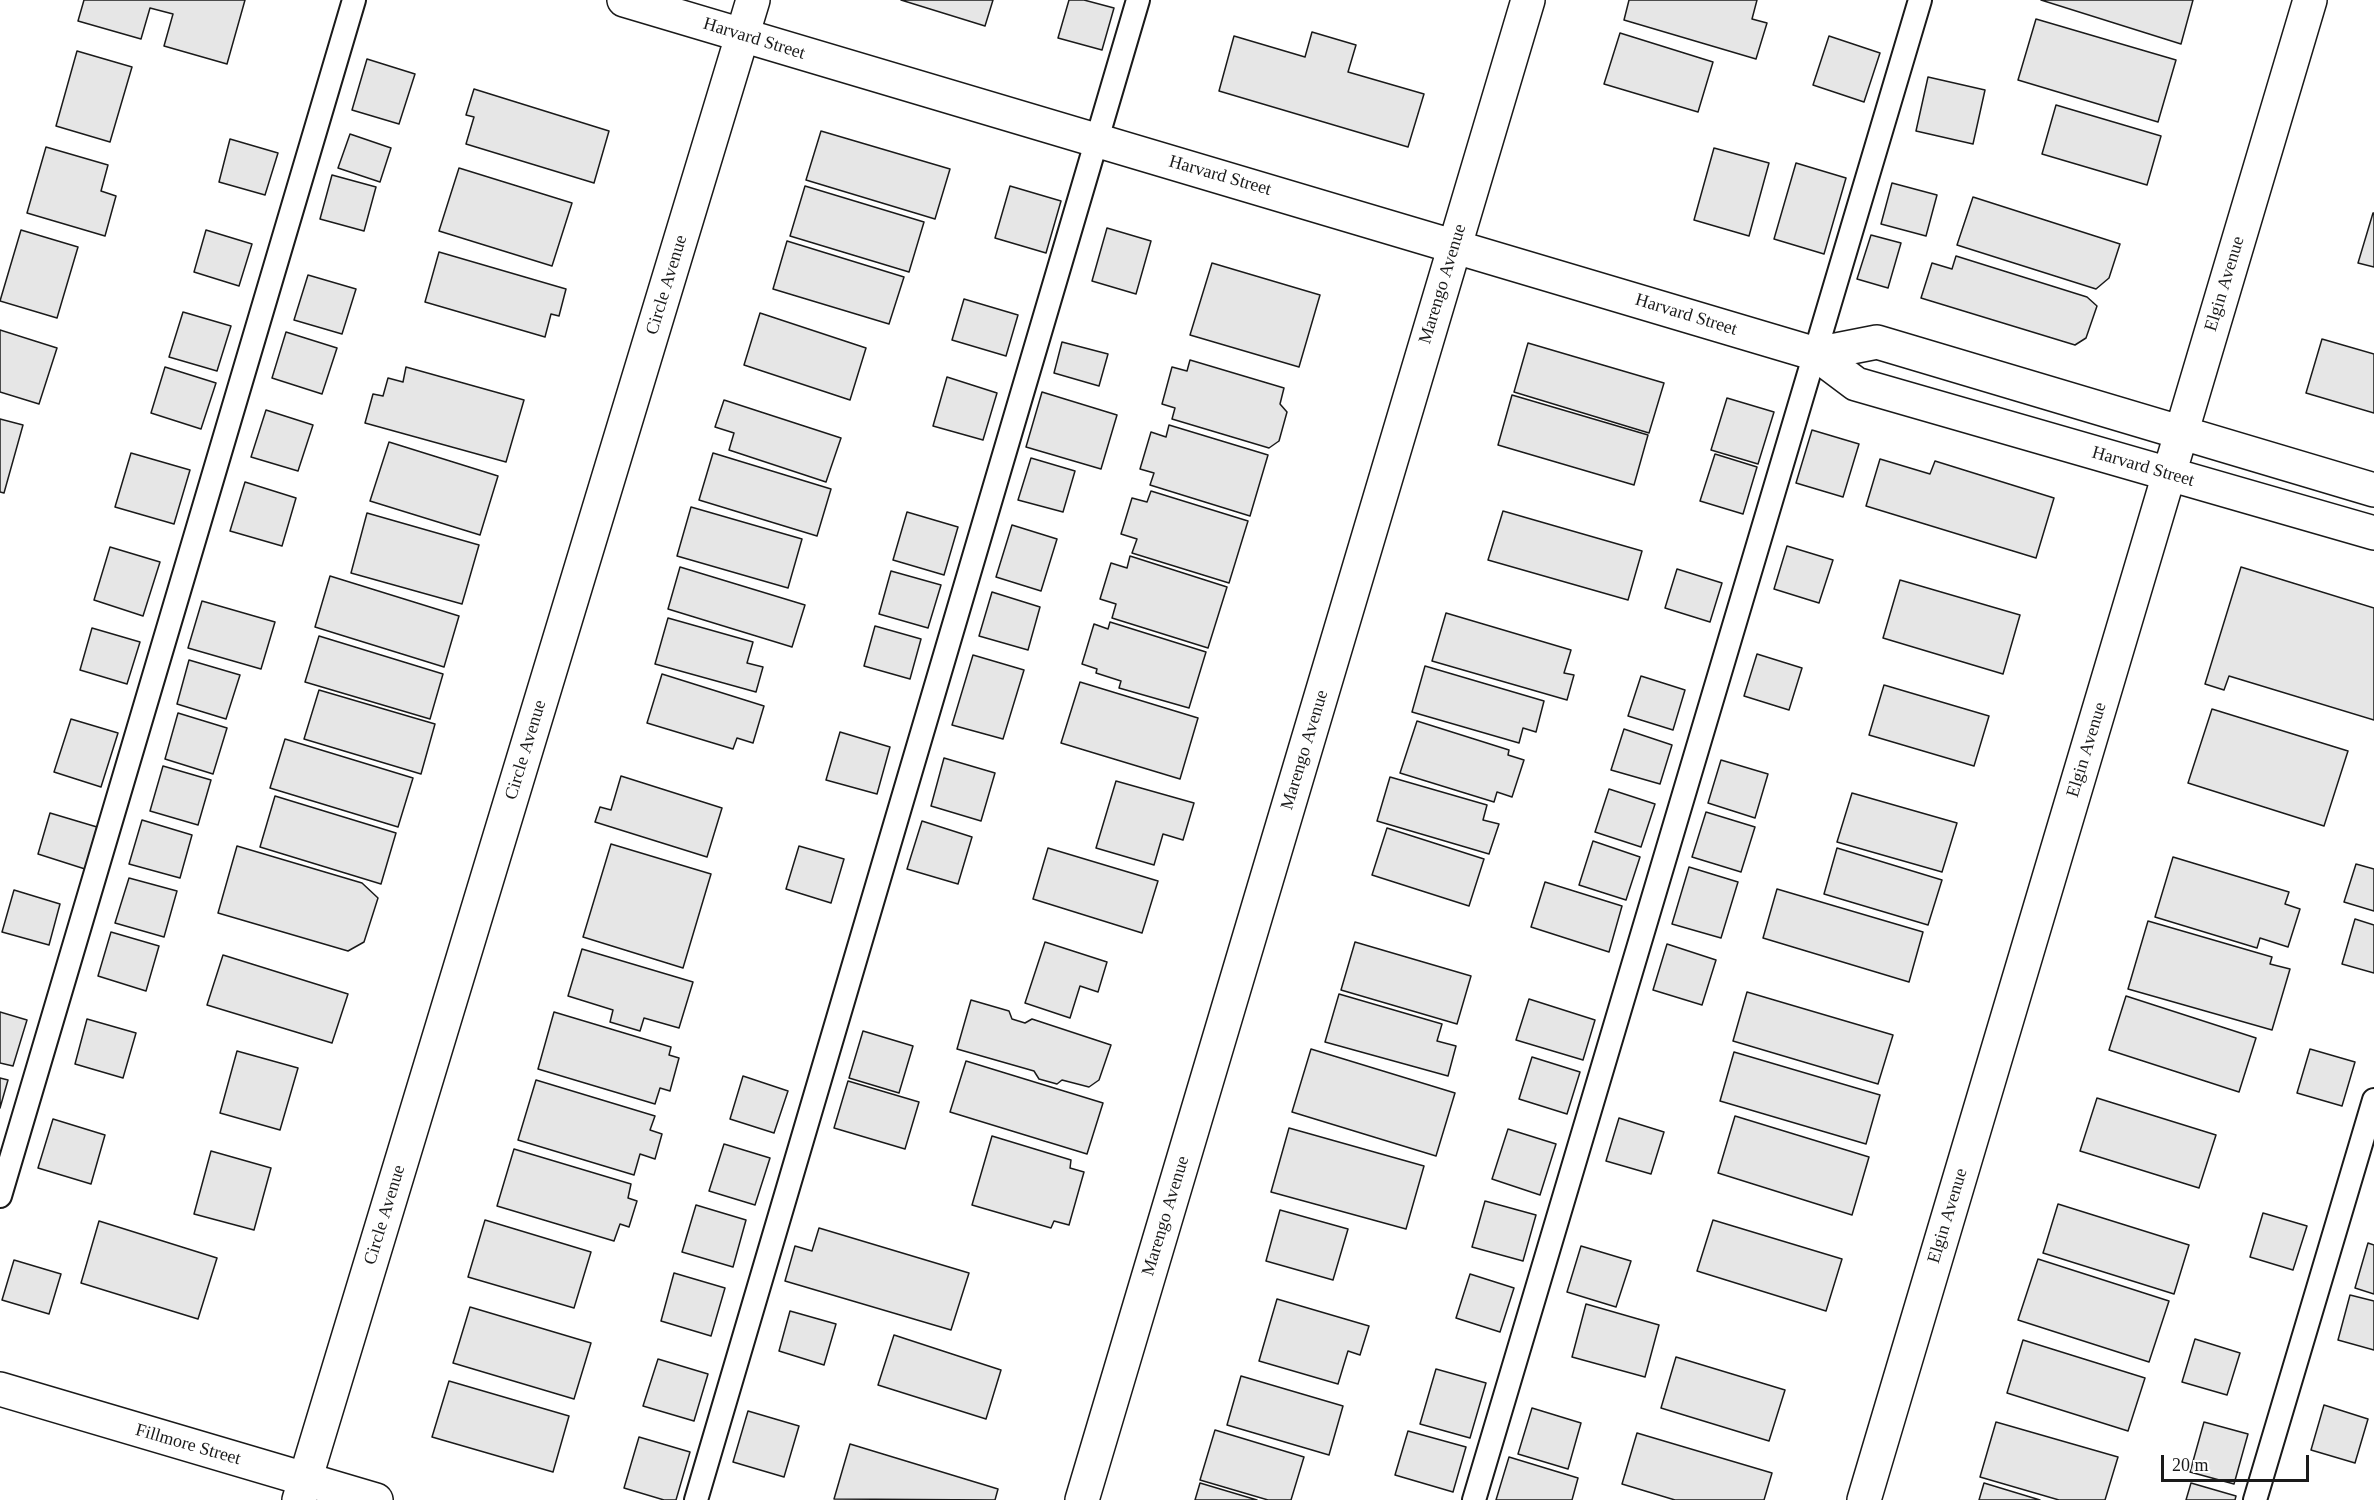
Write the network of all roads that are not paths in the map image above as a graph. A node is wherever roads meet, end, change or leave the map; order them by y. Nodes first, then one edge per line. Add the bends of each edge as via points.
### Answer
1 (354, 0) edge
2 (624, 0) edge
3 (753, 0) edge
4 (1138, 0) edge
5 (1528, 0) edge
6 (1920, 0) edge
7 (2310, 0) edge
8 (743, 35) junction
9 (1097, 140) junction
10 (1454, 246) junction
11 (1816, 354) junction
12 (2181, 432) junction
13 (2169, 475) junction
14 (2374, 489) edge
15 (2374, 533) edge
16 (2374, 1100) edge
17 (0, 1196) edge
18 (0, 1389) edge
19 (302, 1489) edge
20 (376, 1500) edge
21 (696, 1500) edge
22 (1082, 1500) edge
23 (1474, 1500) edge
24 (1864, 1500) edge
25 (2255, 1500) edge

1 - 17 lane
2 - 8 street, Harvard Street
3 - 8 street, Circle Avenue
4 - 9 lane
5 - 10 street, Marengo Avenue
6 - 11 lane
7 - 12 street, Elgin Avenue
8 - 9 street, Harvard Street
8 - 19 street, Circle Avenue
9 - 10 street, Harvard Street
9 - 21 lane
10 - 11 street, Harvard Street
10 - 22 street, Marengo Avenue
11 - 12 street, Harvard Street via 1877,342
11 - 13 street, Harvard Street via 1856,384
11 - 23 lane
12 - 13 street, Elgin Avenue
12 - 14 street, Harvard Street
13 - 15 street, Harvard Street
13 - 24 street, Elgin Avenue
16 - 25 lane
18 - 19 street, Fillmore Street
19 - 20 street, Fillmore Street

